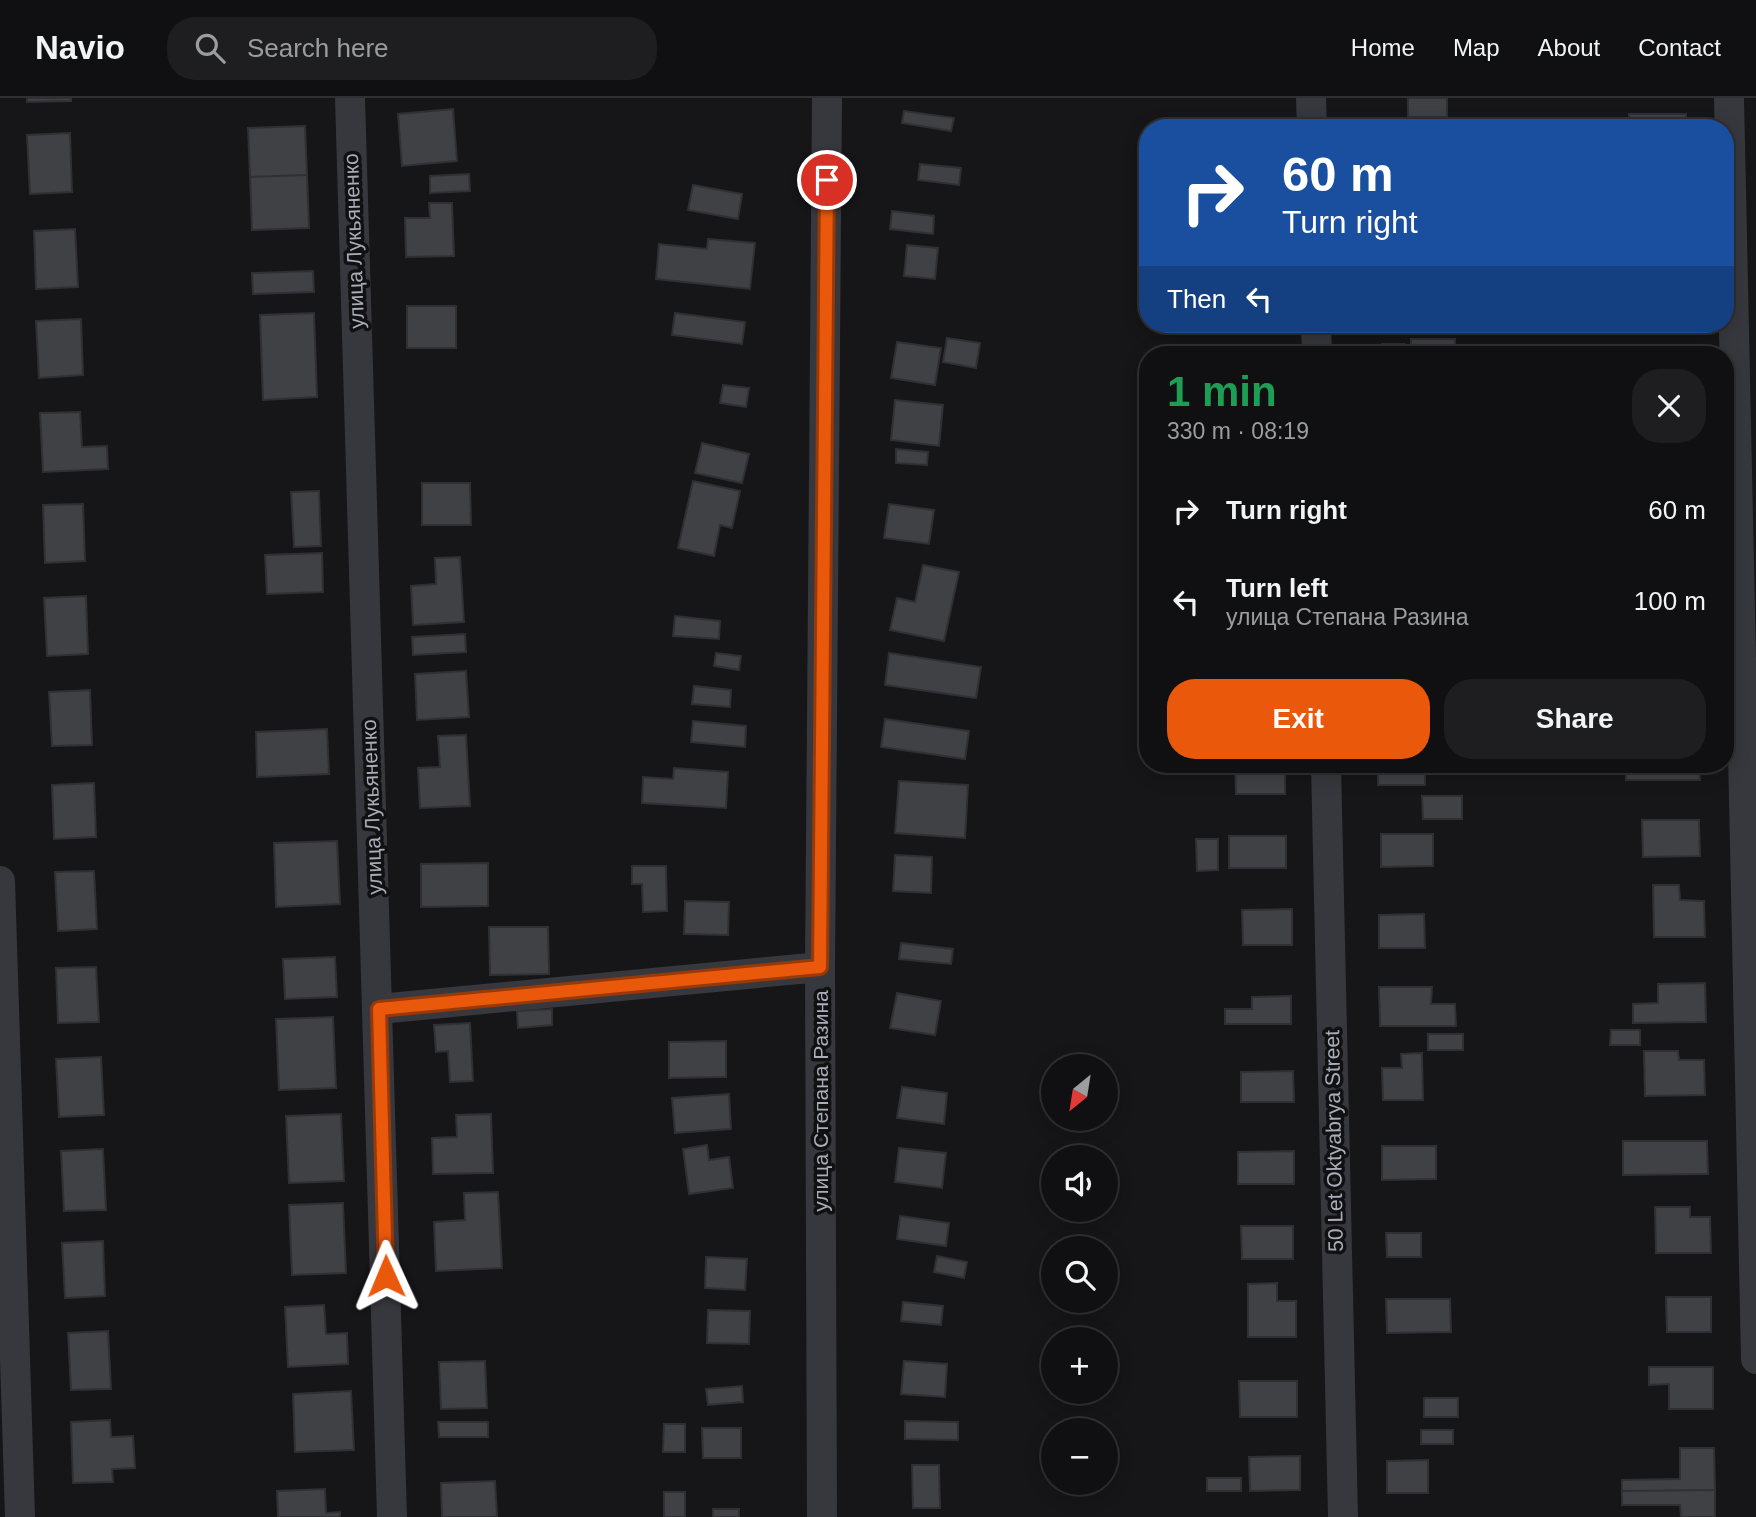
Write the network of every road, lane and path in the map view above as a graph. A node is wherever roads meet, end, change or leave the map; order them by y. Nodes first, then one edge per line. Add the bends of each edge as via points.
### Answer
1 (350, 98) edge
2 (827, 98) edge
3 (1311, 98) edge
4 (1729, 98) edge
5 (1312, 119) edge
6 (1729, 119) edge
7 (1734, 332) edge
8 (1326, 773) edge
9 (0, 881) edge
10 (820, 967) junction
11 (379, 1009) junction
12 (1756, 1359) edge
13 (20, 1517) edge
14 (392, 1517) edge
15 (822, 1517) edge
16 (1343, 1517) edge

1 - 11 street, улица Лукьяненко
2 - 10 street, улица Степана Разина
3 - 5 street
4 - 6 street
7 - 12 street
8 - 16 street, 50 Let Oktyabrya Street
9 - 13 street
10 - 11 street
10 - 15 street, улица Степана Разина
11 - 14 street, улица Лукьяненко

